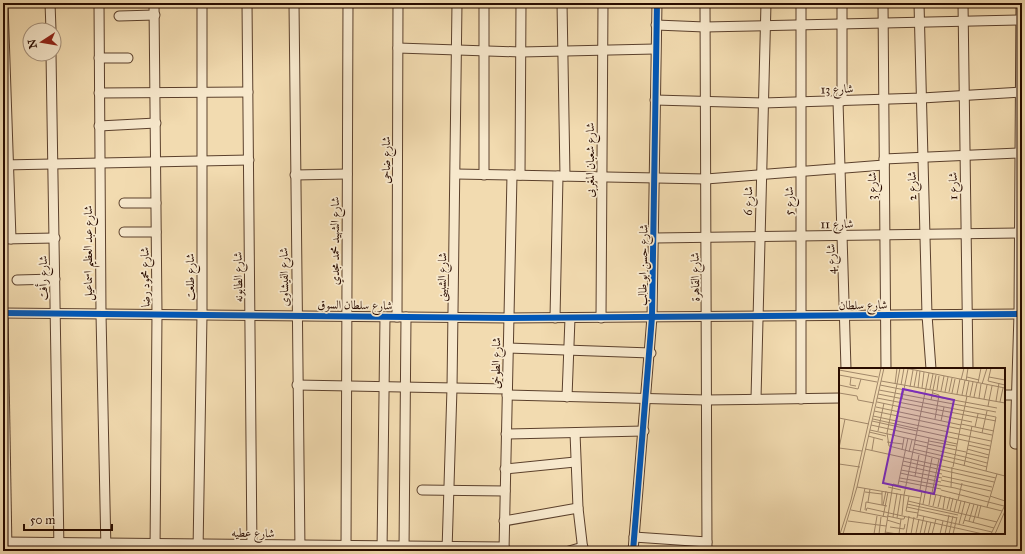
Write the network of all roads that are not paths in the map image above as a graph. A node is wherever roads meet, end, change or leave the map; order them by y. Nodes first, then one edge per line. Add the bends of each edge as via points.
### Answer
1 (3, 3) edge
2 (50, 3) edge
3 (99, 3) edge
4 (154, 3) edge
5 (202, 3) edge
6 (247, 3) edge
7 (294, 3) edge
8 (348, 3) edge
9 (398, 3) edge
10 (457, 3) edge
11 (484, 3) edge
12 (521, 3) edge
13 (562, 3) edge
14 (603, 3) edge
15 (657, 3) edge
16 (705, 3) edge
17 (766, 3) edge
18 (801, 3) edge
19 (842, 3) edge
20 (883, 3) edge
21 (919, 3) edge
22 (963, 3) edge
23 (1021, 3) edge
24 (155, 15) junction
25 (118, 16) dead end
26 (1021, 20) junction
27 (963, 21) junction
28 (51, 22) edge
29 (920, 22) junction
30 (883, 23) junction
31 (842, 24) junction
32 (656, 25) junction
33 (765, 25) junction
34 (801, 25) junction
35 (705, 27) junction
36 (1021, 31) edge
37 (398, 48) junction
38 (1021, 48) edge
39 (655, 50) junction
40 (456, 51) junction
41 (485, 52) junction
42 (521, 52) junction
43 (563, 52) junction
44 (602, 52) junction
45 (99, 58) junction
46 (128, 58) dead end
47 (51, 62) edge
48 (202, 92) junction
49 (248, 92) junction
50 (1021, 92) edge
51 (99, 93) junction
52 (155, 93) junction
53 (964, 95) junction
54 (922, 98) junction
55 (655, 100) junction
56 (883, 100) junction
57 (840, 101) junction
58 (801, 102) junction
59 (706, 103) junction
60 (763, 103) junction
61 (156, 123) junction
62 (100, 126) junction
63 (1021, 133) edge
64 (1020, 153) junction
65 (964, 156) junction
66 (923, 158) junction
67 (249, 160) junction
68 (202, 161) junction
69 (156, 162) junction
70 (884, 162) junction
71 (100, 163) junction
72 (54, 164) junction
73 (6, 165) edge
74 (840, 168) junction
75 (801, 171) junction
76 (347, 174) junction
77 (456, 174) junction
78 (295, 175) junction
79 (484, 175) junction
80 (516, 175) junction
81 (761, 175) junction
82 (561, 176) junction
83 (603, 177) junction
84 (654, 178) junction
85 (706, 179) junction
86 (1021, 193) edge
87 (124, 203) dead end
88 (156, 203) junction
89 (124, 232) dead end
90 (156, 232) junction
91 (1020, 232) edge
92 (965, 234) junction
93 (884, 235) junction
94 (925, 235) junction
95 (842, 236) junction
96 (801, 237) junction
97 (55, 238) junction
98 (655, 238) junction
99 (706, 238) junction
100 (759, 238) junction
101 (7, 239) edge
102 (1021, 273) edge
103 (55, 279) junction
104 (17, 280) dead end
105 (3, 313) edge
106 (55, 313) junction
107 (101, 314) junction
108 (157, 314) junction
109 (1021, 314) edge
110 (202, 315) junction
111 (251, 315) junction
112 (927, 315) junction
113 (966, 315) junction
114 (297, 316) junction
115 (347, 316) junction
116 (801, 316) junction
117 (845, 316) junction
118 (885, 316) junction
119 (385, 317) junction
120 (402, 317) junction
121 (454, 317) junction
122 (652, 317) junction
123 (707, 317) junction
124 (758, 317) junction
125 (509, 318) junction
126 (555, 318) junction
127 (570, 318) junction
128 (601, 318) junction
129 (508, 348) junction
130 (568, 350) junction
131 (650, 353) junction
132 (1020, 356) edge
133 (846, 368) edge
134 (886, 368) edge
135 (931, 368) edge
136 (968, 368) edge
137 (297, 385) junction
138 (346, 386) junction
139 (384, 386) junction
140 (405, 387) junction
141 (452, 388) junction
142 (507, 392) junction
143 (1005, 395) edge
144 (567, 397) junction
145 (839, 398) edge
146 (1018, 398) edge
147 (647, 399) junction
148 (756, 399) junction
149 (801, 399) junction
150 (706, 400) junction
151 (644, 431) junction
152 (575, 433) junction
153 (506, 434) junction
154 (1019, 444) edge
155 (575, 462) junction
156 (506, 469) junction
157 (422, 490) dead end
158 (448, 491) junction
159 (505, 492) junction
160 (578, 508) junction
161 (504, 521) junction
162 (634, 537) junction
163 (6, 545) edge
164 (707, 546) edge
165 (59, 547) edge
166 (106, 547) edge
167 (155, 547) edge
168 (198, 548) edge
169 (252, 548) edge
170 (300, 548) edge
171 (346, 548) edge
172 (382, 549) edge
173 (404, 549) edge
174 (447, 549) edge
175 (504, 549) edge
176 (583, 549) edge
177 (569, 551) edge
178 (633, 551) edge

1 - 73 street
2 - 28 street
3 - 45 street, شارع عبد العظيم اسماعيل
4 - 24 street, شارع محمود رضا
5 - 48 street, شارع طلعت
6 - 49 street, شارع الطابونه
7 - 78 street, شارع الفيشاوى
8 - 76 street, شارع الشهيد محمد مجدي
9 - 37 street, شارع ضاحى
10 - 40 street, شارع الشبينى
11 - 41 street
12 - 42 street, شارع الطوخى
13 - 43 street
14 - 44 street, شارع شعبان المغربى
15 - 32 street, شارع حسن ابو طالب
16 - 35 street, شارع القاهرة
17 - 33 street, شارع 6
18 - 34 street, شارع 5
19 - 31 street, شارع 4
20 - 30 street, شارع 3
21 - 29 street, شارع 2
22 - 27 street, شارع 1
23 - 26 street
24 - 25 street
24 - 52 street, شارع محمود رضا
26 - 27 street
26 - 36 street
27 - 29 street
27 - 53 street, شارع 1
29 - 30 street
29 - 54 street, شارع 2
30 - 31 street
30 - 56 street, شارع 3
31 - 34 street
31 - 57 street, شارع 4
32 - 35 street
32 - 39 street, شارع حسن ابو طالب
33 - 34 street
33 - 35 street
33 - 60 street, شارع 6
34 - 58 street, شارع 5
35 - 59 street, شارع القاهرة
36 - 38 street
37 - 40 street
37 - 120 street, شارع ضاحى
38 - 50 street
39 - 44 street
39 - 55 street, شارع حسن ابو طالب
40 - 41 street
40 - 77 street, شارع الشبينى
41 - 42 street
41 - 79 street
42 - 43 street
42 - 80 street, شارع الطوخى
43 - 44 street
43 - 82 street
44 - 83 street, شارع شعبان المغربى
45 - 46 street
45 - 51 street, شارع عبد العظيم اسماعيل
47 - 72 street, شارع رأفت
48 - 49 street
48 - 52 street
48 - 68 street, شارع طلعت
49 - 67 street, شارع الطابونه
50 - 53 street, شارع 13
50 - 63 street
51 - 52 street
51 - 62 street, شارع عبد العظيم اسماعيل
52 - 61 street, شارع محمود رضا
53 - 54 street, شارع 13
53 - 65 street, شارع 1
54 - 56 street, شارع 13
54 - 66 street, شارع 2
55 - 59 street, شارع 13
55 - 84 street, شارع حسن ابو طالب
56 - 57 street, شارع 13
56 - 70 street, شارع 3
57 - 58 street, شارع 13
57 - 74 street, شارع 4
58 - 60 street, شارع 13
58 - 75 street, شارع 5
59 - 60 street, شارع 13
59 - 85 street, شارع القاهرة
60 - 81 street, شارع 6
61 - 62 street
61 - 69 street, شارع محمود رضا
62 - 71 street, شارع عبد العظيم اسماعيل
63 - 64 street
64 - 65 street
64 - 86 street
65 - 66 street
65 - 92 street, شارع 1
66 - 70 street
66 - 94 street, شارع 2
67 - 68 street
67 - 111 street, شارع الطابونه
68 - 69 street
68 - 110 street, شارع طلعت
69 - 71 street
69 - 88 street, شارع محمود رضا
70 - 74 street
70 - 93 street, شارع 3
71 - 72 street
71 - 107 street, شارع عبد العظيم اسماعيل
72 - 73 street
72 - 97 street, شارع رأفت
73 - 101 street
74 - 75 street
74 - 95 street, شارع 4
75 - 81 street
75 - 96 street, شارع 5
76 - 78 street
76 - 115 street, شارع الشهيد محمد مجدي
77 - 79 street
77 - 121 street, شارع الشبينى
78 - 114 street, شارع الفيشاوى
79 - 80 street
80 - 82 street
80 - 125 street, شارع الطوخى
81 - 85 street
81 - 100 street, شارع 6
82 - 83 street
82 - 126 street
83 - 84 street
83 - 128 street, شارع شعبان المغربى
84 - 85 street
84 - 98 street, شارع حسن ابو طالب
85 - 99 street, شارع القاهرة
86 - 91 street
87 - 88 street
88 - 90 street, شارع محمود رضا
89 - 90 street
90 - 108 street, شارع محمود رضا
91 - 92 street, شارع 11
91 - 102 street
92 - 94 street, شارع 11
92 - 113 street, شارع 1
93 - 94 street, شارع 11
93 - 95 street, شارع 11
93 - 118 street, شارع 3
94 - 112 street, شارع 2
95 - 96 street, شارع 11
95 - 117 street, شارع 4
96 - 100 street, شارع 11
96 - 116 street, شارع 5
97 - 101 street
97 - 103 street, شارع رأفت
98 - 99 street, شارع 11
98 - 122 street, شارع حسن ابو طالب
99 - 100 street, شارع 11
99 - 123 street, شارع القاهرة
100 - 124 street, شارع 6
102 - 109 street
103 - 104 street
103 - 106 street, شارع رأفت
105 - 106 street, شارع سلطان السوق
105 - 163 street
106 - 107 street, شارع سلطان السوق
106 - 165 street, شارع رأفت
107 - 108 street, شارع سلطان السوق
107 - 166 street, شارع عبد العظيم اسماعيل
108 - 110 street, شارع سلطان السوق
108 - 167 street, شارع محمود رضا
109 - 113 street, شارع سلطان
109 - 132 street
110 - 111 street, شارع سلطان السوق
110 - 168 street, شارع طلعت
111 - 114 street, شارع سلطان السوق
111 - 169 street, شارع الطابونه
112 - 113 street, شارع سلطان
112 - 118 street, شارع سلطان
112 - 135 street, شارع 2
113 - 136 street, شارع 1
114 - 115 street, شارع سلطان السوق
114 - 137 street, شارع الفيشاوى
115 - 119 street, شارع سلطان السوق
115 - 138 street, شارع الشهيد محمد مجدي
116 - 117 street, شارع سلطان
116 - 124 street, شارع سلطان
116 - 149 street, شارع 5
117 - 118 street, شارع سلطان
117 - 133 street, شارع 4
118 - 134 street, شارع 3
119 - 120 street, شارع سلطان السوق
119 - 139 street
120 - 121 street, شارع سلطان السوق
120 - 140 street, شارع ضاحى
121 - 125 street, شارع سلطان السوق
121 - 141 street, شارع الشبينى
122 - 123 street, شارع سلطان السوق
122 - 128 street, شارع سلطان السوق
122 - 131 street, شارع حسن ابو طالب
123 - 124 street, شارع سلطان
123 - 150 street, شارع القاهرة
124 - 148 street, شارع 6
125 - 126 street, شارع سلطان السوق
125 - 129 street, شارع الطوخى
126 - 127 street, شارع سلطان السوق
127 - 128 street, شارع سلطان السوق
127 - 130 street
129 - 130 street
129 - 142 street, شارع الطوخى
130 - 131 street
130 - 144 street
131 - 147 street, شارع حسن ابو طالب
132 - 146 street
137 - 138 street
137 - 170 street, شارع الفيشاوى
138 - 139 street
138 - 171 street, شارع الشهيد محمد مجدي
139 - 140 street
139 - 172 street
140 - 141 street
140 - 173 street, شارع ضاحى
141 - 142 street
141 - 158 street, شارع الشبينى
142 - 144 street
142 - 153 street, شارع الطوخى
143 - 146 street
144 - 147 street
145 - 149 street
146 - 154 street
147 - 150 street
147 - 151 street, شارع حسن ابو طالب
148 - 149 street
148 - 150 street
150 - 164 street, شارع القاهرة
151 - 152 street
151 - 162 street, شارع حسن ابو طالب
152 - 153 street
152 - 155 street
153 - 156 street, شارع الطوخى
155 - 156 street
155 - 160 street
156 - 159 street, شارع الطوخى
157 - 158 street
158 - 159 street
158 - 174 street, شارع الشبينى
159 - 161 street, شارع الطوخى
160 - 161 street
160 - 176 street
161 - 175 street, شارع الطوخى
162 - 164 street
162 - 178 street, شارع حسن ابو طالب
163 - 165 street, شارع عطيه
165 - 166 street, شارع عطيه
166 - 167 street, شارع عطيه
167 - 168 street, شارع عطيه
168 - 169 street, شارع عطيه
169 - 170 street, شارع عطيه
170 - 171 street, شارع عطيه
171 - 172 street, شارع عطيه
172 - 173 street, شارع عطيه
173 - 174 street, شارع عطيه
174 - 175 street, شارع عطيه
176 - 177 street

